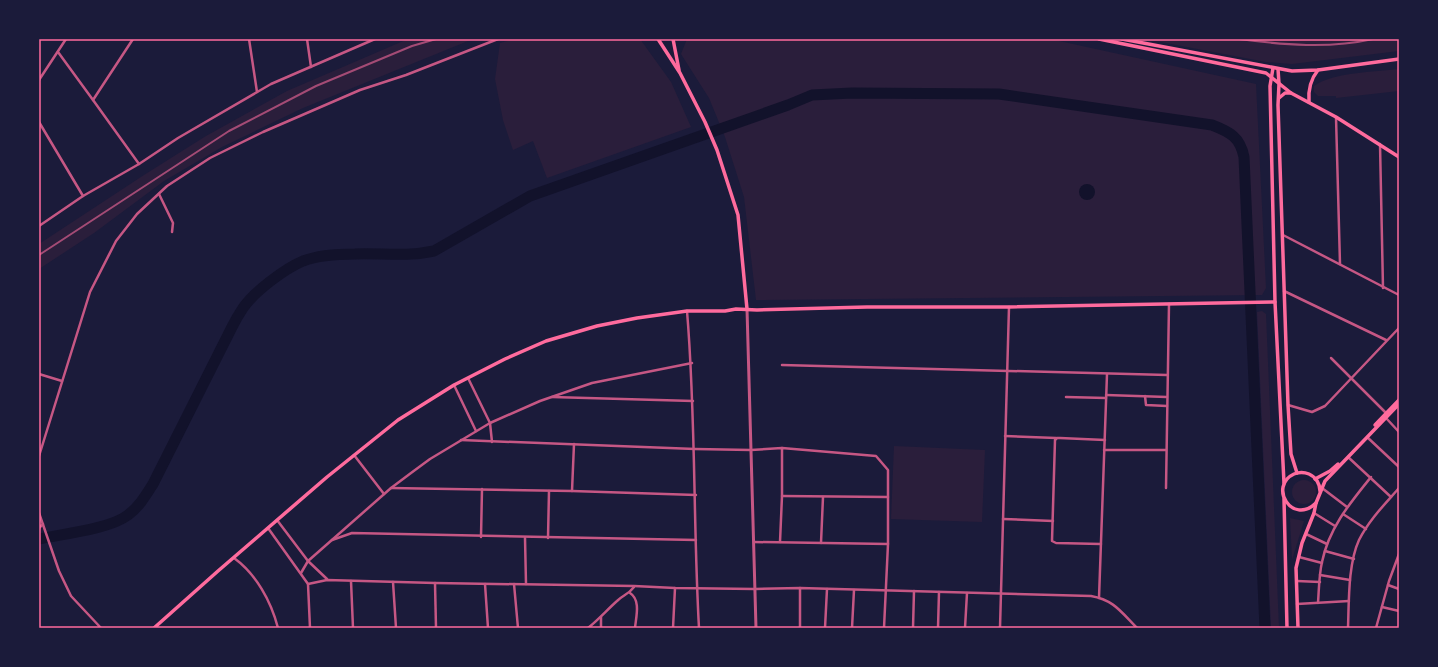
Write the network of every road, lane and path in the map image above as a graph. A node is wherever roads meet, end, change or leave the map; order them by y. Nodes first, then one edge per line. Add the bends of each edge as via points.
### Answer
1 (66, 39) edge
2 (133, 39) edge
3 (249, 39) edge
4 (307, 39) edge
5 (365, 39) edge
6 (375, 39) edge
7 (498, 39) edge
8 (658, 39) edge
9 (673, 39) edge
10 (1099, 39) edge
11 (1122, 39) edge
12 (365, 43) junction
13 (58, 52) junction
14 (1399, 59) edge
15 (311, 67) junction
16 (1273, 68) junction
17 (1278, 69) junction
18 (1318, 70) junction
19 (680, 73) junction
20 (1271, 75) junction
21 (39, 80) edge
22 (1279, 84) junction
23 (257, 92) junction
24 (1291, 93) junction
25 (1279, 99) junction
26 (93, 100) junction
27 (1309, 102) junction
28 (1336, 117) junction
29 (39, 122) edge
30 (1380, 144) junction
31 (1399, 157) edge
32 (140, 164) junction
33 (159, 194) junction
34 (83, 196) junction
35 (39, 226) edge
36 (172, 232) dead end
37 (1283, 235) junction
38 (1340, 264) junction
39 (1383, 288) junction
40 (1284, 291) junction
41 (1399, 295) edge
42 (1275, 302) junction
43 (1169, 304) junction
44 (1009, 307) junction
45 (747, 309) junction
46 (687, 311) junction
47 (1399, 328) edge
48 (1386, 340) junction
49 (1331, 358) dead end
50 (692, 363) junction
51 (782, 365) dead end
52 (1007, 371) junction
53 (39, 374) edge
54 (1107, 374) junction
55 (1167, 375) junction
56 (468, 378) junction
57 (1351, 378) junction
58 (62, 381) junction
59 (454, 385) junction
60 (1106, 394) junction
61 (1145, 396) junction
62 (550, 397) junction
63 (1066, 397) dead end
64 (1167, 397) junction
65 (1106, 398) junction
66 (1399, 400) edge
67 (693, 401) junction
68 (1288, 404) junction
69 (1399, 404) edge
70 (1167, 406) junction
71 (1386, 413) junction
72 (1385, 418) junction
73 (490, 423) junction
74 (476, 431) junction
75 (1399, 432) edge
76 (1005, 436) junction
77 (1366, 437) junction
78 (1057, 438) junction
79 (461, 440) junction
80 (1105, 440) junction
81 (492, 442) junction
82 (574, 444) junction
83 (782, 448) junction
84 (695, 449) junction
85 (751, 450) junction
86 (1104, 450) junction
87 (1166, 450) junction
88 (354, 455) junction
89 (39, 456) edge
90 (1348, 456) junction
91 (1399, 467) edge
92 (1297, 473) junction
93 (1371, 477) junction
94 (1315, 479) junction
95 (1284, 483) junction
96 (391, 488) junction
97 (1166, 488) dead end
98 (1399, 488) edge
99 (482, 489) junction
100 (1321, 490) junction
101 (549, 491) junction
102 (572, 491) junction
103 (384, 494) junction
104 (696, 495) junction
105 (782, 496) junction
106 (823, 497) junction
107 (1391, 497) junction
108 (888, 498) junction
109 (1284, 499) junction
110 (1316, 503) junction
111 (1347, 507) junction
112 (39, 513) edge
113 (1314, 513) junction
114 (1343, 514) junction
115 (1003, 519) junction
116 (277, 520) junction
117 (1052, 521) junction
118 (43, 524) junction
119 (1335, 526) junction
120 (39, 528) edge
121 (268, 528) junction
122 (1366, 529) junction
123 (1306, 534) junction
124 (480, 536) junction
125 (525, 538) junction
126 (548, 538) junction
127 (696, 540) junction
128 (330, 541) junction
129 (754, 542) junction
130 (780, 542) junction
131 (821, 543) junction
132 (888, 544) junction
133 (1101, 544) junction
134 (1327, 544) junction
135 (1325, 551) junction
136 (1399, 554) edge
137 (1298, 557) junction
138 (234, 558) junction
139 (1354, 559) junction
140 (308, 560) junction
141 (1322, 563) junction
142 (301, 573) junction
143 (1320, 575) junction
144 (327, 580) junction
145 (1350, 580) junction
146 (351, 581) junction
147 (1296, 581) junction
148 (393, 582) junction
149 (1320, 582) junction
150 (435, 583) junction
151 (308, 584) junction
152 (485, 584) junction
153 (514, 584) junction
154 (526, 584) junction
155 (1388, 585) junction
156 (634, 586) junction
157 (675, 588) junction
158 (800, 588) junction
159 (697, 589) junction
160 (755, 589) junction
161 (826, 589) junction
162 (1399, 589) edge
163 (854, 590) junction
164 (885, 591) junction
165 (914, 591) junction
166 (939, 592) junction
167 (967, 593) junction
168 (630, 594) junction
169 (1000, 594) junction
170 (1099, 598) junction
171 (1349, 601) junction
172 (1318, 602) junction
173 (1297, 604) junction
174 (1382, 607) junction
175 (1399, 611) edge
176 (601, 617) junction
177 (101, 628) edge
178 (154, 628) edge
179 (278, 628) edge
180 (310, 628) edge
181 (353, 628) edge
182 (396, 628) edge
183 (436, 628) edge
184 (488, 628) edge
185 (518, 628) edge
186 (588, 628) edge
187 (601, 628) edge
188 (635, 628) edge
189 (673, 628) edge
190 (699, 628) edge
191 (756, 628) edge
192 (800, 628) edge
193 (825, 628) edge
194 (852, 628) edge
195 (884, 628) edge
196 (913, 628) edge
197 (938, 628) edge
198 (965, 628) edge
199 (1000, 628) edge
200 (1137, 628) edge
201 (1288, 628) edge
202 (1298, 628) edge
203 (1348, 628) edge
204 (1376, 628) edge

1 - 13 street
2 - 26 street
3 - 23 street
4 - 15 street
5 - 12 street
6 - 12 street
7 - 33 street via 360,90 263,132 210,158
8 - 19 main road
9 - 19 main road
10 - 20 main road
11 - 16 main road
12 - 15 street
13 - 21 street
13 - 26 street
14 - 18 main road
15 - 23 street
16 - 17 main road
16 - 20 main road
17 - 18 main road
17 - 22 main road
18 - 27 main road via 1309,89
19 - 45 main road via 717,150 738,215
20 - 22 main road
20 - 42 main road
22 - 24 main road
22 - 25 main road
23 - 32 street via 178,138
24 - 25 main road via 1285,93
24 - 27 main road
25 - 37 main road
26 - 32 street
27 - 28 main road
28 - 30 main road
28 - 38 street
29 - 34 street
30 - 31 main road
30 - 39 street
32 - 34 street
33 - 36 street via 173,223
33 - 58 street via 136,214 116,241 90,292
34 - 35 street
37 - 38 street
37 - 40 main road
38 - 39 street
39 - 41 street
40 - 48 street
40 - 68 main road
42 - 43 main road
42 - 95 main road
43 - 44 main road
43 - 55 street
44 - 45 main road
44 - 52 street
45 - 46 main road
45 - 85 street
46 - 50 street
46 - 56 main road via 637,318 574,333 546,342
47 - 48 street
48 - 57 street
49 - 57 street
50 - 62 street via 592,383
50 - 67 street
51 - 52 street
52 - 54 street
52 - 76 street
53 - 58 street
54 - 55 street
54 - 60 street
55 - 64 street
56 - 59 main road
56 - 73 street
57 - 68 street via 1325,406 1312,412
57 - 71 street
58 - 89 street
59 - 74 street
59 - 88 main road via 398,420
60 - 61 street
60 - 65 street
61 - 64 street
61 - 70 street via 1146,405
62 - 67 street
62 - 73 street
63 - 65 street
64 - 70 street
65 - 80 street
66 - 71 main road
67 - 84 street
68 - 92 main road via 1291,454
69 - 72 main road
70 - 87 street
71 - 94 main road via 1330,471
72 - 75 street
72 - 77 main road
73 - 74 street
73 - 81 street
74 - 79 street
76 - 78 street
76 - 115 street
77 - 90 main road
77 - 91 street
78 - 80 street
78 - 117 street
79 - 81 street
79 - 96 street
80 - 86 street
81 - 82 street
82 - 84 street
82 - 102 street
83 - 85 street
83 - 105 street
83 - 108 street via 876,456 888,470
84 - 85 street
84 - 104 street
85 - 129 street
86 - 87 street
86 - 133 street
87 - 97 street
88 - 103 street
88 - 116 main road
90 - 93 street
90 - 100 main road via 1325,481
92 - 94 main road via 1307,473
92 - 95 main road
93 - 107 street
93 - 111 street
94 - 100 main road
95 - 109 main road
96 - 99 street
96 - 103 street
98 - 107 street
99 - 101 street
99 - 124 street
100 - 110 main road
100 - 111 street
101 - 102 street
101 - 126 street
102 - 104 street
103 - 128 street
104 - 127 street
105 - 106 street
105 - 130 street
106 - 108 street
106 - 131 street
107 - 122 street via 1372,518
108 - 132 street
109 - 110 main road via 1292,507 1302,510
109 - 201 main road
110 - 113 main road
111 - 114 street
112 - 118 street
113 - 119 street
113 - 123 main road
114 - 119 street
114 - 122 street
115 - 117 street
115 - 169 street
116 - 121 main road
116 - 140 street
117 - 133 street via 1053,543
118 - 120 street
118 - 177 street via 59,571 71,596
119 - 134 street
121 - 138 main road
121 - 142 street
122 - 139 street via 1359,540
123 - 134 street
123 - 137 main road
124 - 125 street
124 - 128 street via 352,533
125 - 126 street
125 - 154 street
126 - 127 street
127 - 159 street
128 - 140 street
129 - 130 street
129 - 160 street
130 - 131 street
131 - 132 street
132 - 164 street
133 - 170 street
134 - 135 street
135 - 139 street
135 - 141 street
136 - 155 street
137 - 141 street
137 - 147 main road
138 - 178 main road
138 - 179 street via 243,564 266,596
139 - 145 street
140 - 142 street
140 - 144 street
141 - 143 street
142 - 151 street
143 - 145 street
143 - 149 street
144 - 146 street
144 - 151 street
145 - 171 street
146 - 148 street
146 - 181 street
147 - 149 street
147 - 173 main road
148 - 150 street
148 - 182 street
149 - 172 street
150 - 152 street
150 - 183 street
151 - 180 street
152 - 153 street
152 - 184 street
153 - 154 street
153 - 185 street
154 - 156 street
155 - 162 street
155 - 174 street
156 - 157 street
156 - 168 street
157 - 159 street
157 - 189 street
158 - 160 street
158 - 161 street
158 - 192 street
159 - 160 street
159 - 190 street
160 - 191 street
161 - 163 street
161 - 193 street
163 - 164 street
163 - 194 street
164 - 165 street
164 - 195 street
165 - 166 street
165 - 196 street
166 - 167 street
166 - 197 street
167 - 169 street
167 - 198 street
168 - 176 street via 618,600
168 - 188 street via 636,601
169 - 170 street
169 - 199 street
170 - 200 street via 1113,604
171 - 172 street
171 - 203 street
172 - 173 street
173 - 202 main road
174 - 175 street
174 - 204 street
176 - 186 street
176 - 187 street

